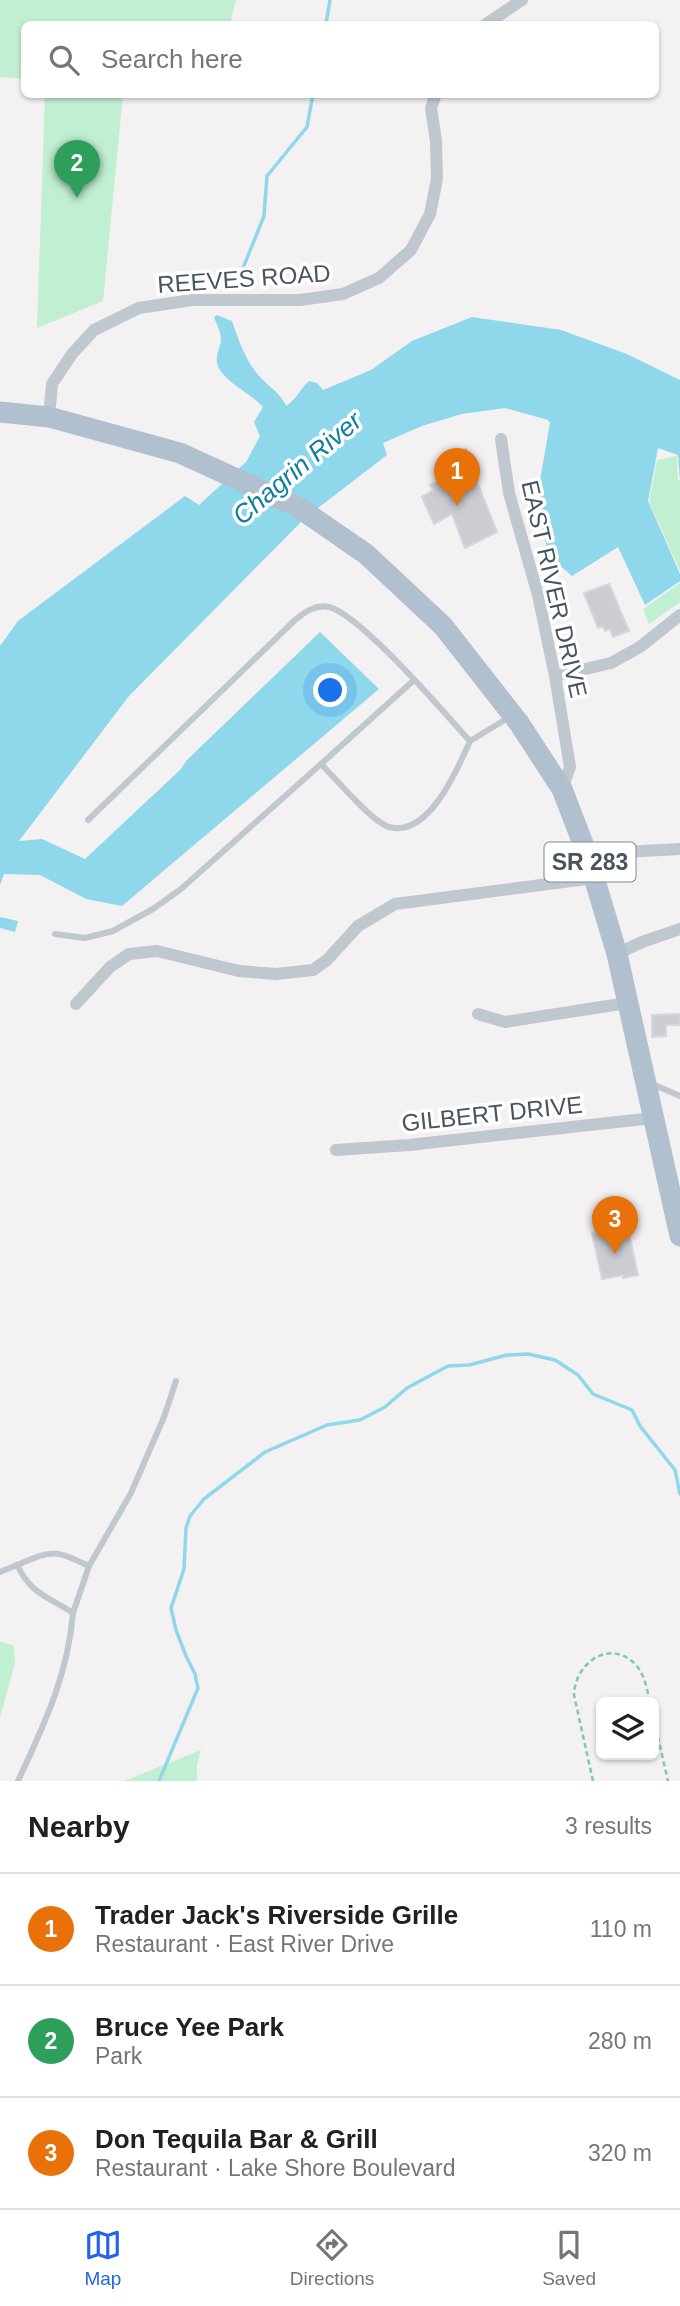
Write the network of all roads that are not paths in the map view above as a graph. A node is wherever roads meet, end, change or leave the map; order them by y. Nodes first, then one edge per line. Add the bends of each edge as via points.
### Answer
1 (522, 0) edge
2 (490, 21) edge
3 (435, 98) edge
4 (0, 412) edge
5 (49, 417) junction
6 (501, 439) dead end
7 (680, 615) edge
8 (555, 676) junction
9 (414, 681) junction
10 (513, 715) junction
11 (470, 741) junction
12 (321, 764) junction
13 (562, 789) junction
14 (88, 820) dead end
15 (680, 849) edge
16 (587, 853) junction
17 (595, 878) junction
18 (680, 929) edge
19 (55, 934) dead end
20 (617, 954) junction
21 (627, 1003) junction
22 (76, 1004) dead end
23 (478, 1014) dead end
24 (645, 1081) junction
25 (680, 1097) edge
26 (653, 1118) junction
27 (336, 1150) dead end
28 (680, 1236) edge
29 (176, 1381) dead end
30 (17, 1565) junction
31 (89, 1566) junction
32 (0, 1572) edge
33 (73, 1612) junction
34 (18, 1781) edge

1 - 2 street
3 - 5 street, REEVES ROAD via 431,108 437,179 430,214 411,250 379,278 342,295 310,299 192,300 139,308 94,330 72,354 52,384
4 - 5 main road, SR 283
5 - 10 main road, SR 283 via 180,453 298,507 366,554 443,626
6 - 8 street, EAST RIVER DRIVE via 509,493
7 - 8 street via 611,663
8 - 13 street, EAST RIVER DRIVE via 570,767
9 - 11 lane
9 - 12 lane
9 - 14 lane via 352,620 329,607 308,610
10 - 11 lane
10 - 13 main road, SR 283
11 - 12 lane via 441,799 407,827 390,827 373,817
12 - 19 lane via 153,909 113,930 85,938
13 - 16 main road, SR 283
15 - 16 street
16 - 17 main road, SR 283
17 - 20 main road, SR 283
17 - 22 street via 395,904 358,926 313,970 239,971 157,951 129,954 110,967
18 - 20 street
20 - 21 main road, SR 283
21 - 23 street via 505,1022
21 - 24 main road, SR 283
24 - 25 lane
24 - 26 main road, SR 283
26 - 27 street, GILBERT DRIVE
26 - 28 main road, SR 283
29 - 31 lane via 131,1493
30 - 31 lane via 48,1552
30 - 32 lane
30 - 33 lane via 38,1594
31 - 33 lane
33 - 34 lane via 62,1678

